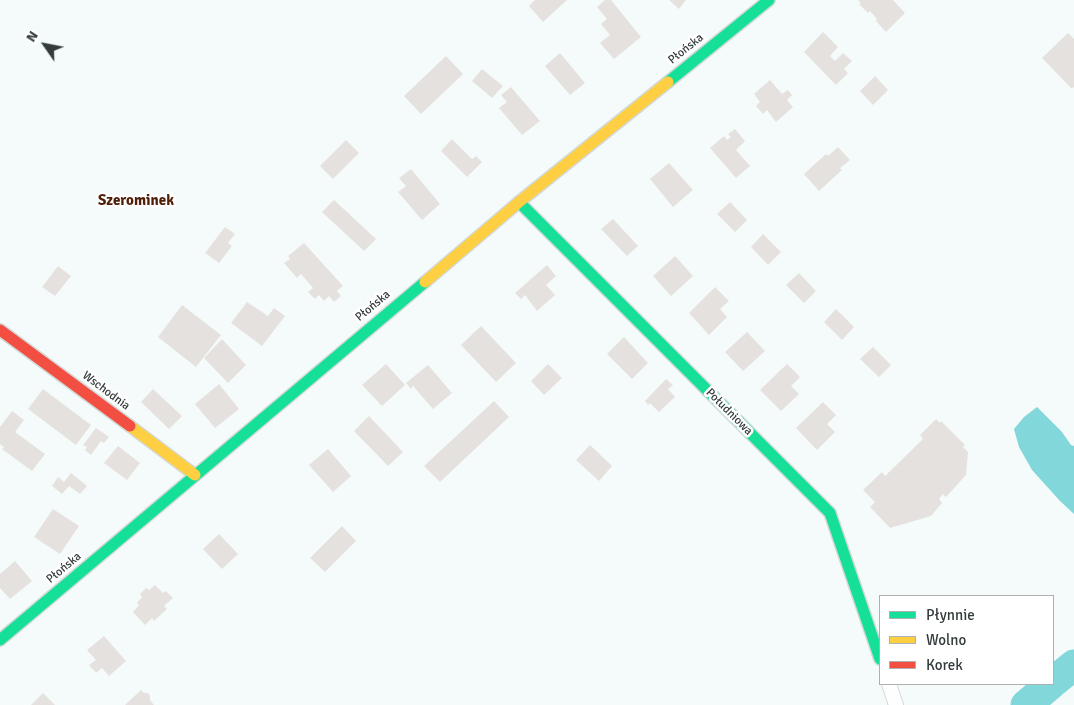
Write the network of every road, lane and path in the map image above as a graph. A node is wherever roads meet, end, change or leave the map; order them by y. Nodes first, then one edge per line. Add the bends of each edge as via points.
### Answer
1 (769, 0) edge
2 (519, 202) junction
3 (0, 330) edge
4 (195, 475) junction
5 (0, 640) edge
6 (879, 656) edge
7 (889, 685) edge
8 (896, 705) edge

1 - 2 street, Płońska
2 - 4 street, Płońska
2 - 6 street, Południowa via 830,513
3 - 4 street, Wschodnia
4 - 5 street, Płońska
7 - 8 street

